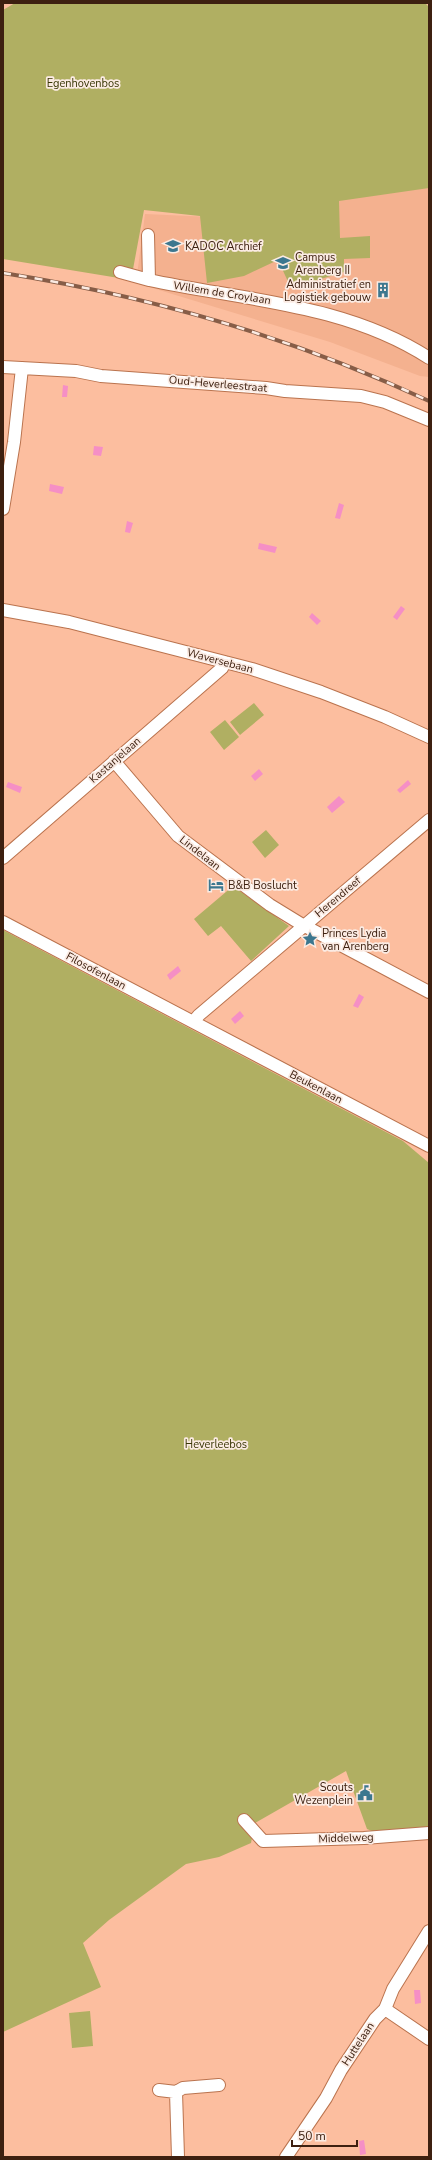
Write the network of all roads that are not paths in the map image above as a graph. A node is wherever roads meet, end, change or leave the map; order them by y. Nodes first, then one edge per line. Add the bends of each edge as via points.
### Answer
1 (148, 235) dead end
2 (120, 272) dead end
3 (149, 280) junction
4 (429, 358) edge
5 (3, 366) edge
6 (22, 368) junction
7 (429, 420) edge
8 (3, 509) edge
9 (3, 610) edge
10 (225, 662) junction
11 (429, 737) edge
12 (114, 762) junction
13 (429, 820) edge
14 (3, 858) edge
15 (3, 922) edge
16 (304, 926) junction
17 (429, 992) edge
18 (195, 1023) junction
19 (429, 1146) edge
20 (244, 1820) dead end
21 (429, 1833) edge
22 (429, 1931) edge
23 (385, 2009) junction
24 (429, 2039) edge
25 (219, 2085) dead end
26 (159, 2090) dead end
27 (176, 2092) junction
28 (178, 2157) edge
29 (286, 2157) edge

1 - 3 street
2 - 3 street, Willem de Croylaan
3 - 4 street, Willem de Croylaan via 298,307 382,333 409,345
5 - 6 street, Oud-Heverleestraat
6 - 7 street, Oud-Heverleestraat via 266,388 285,392 361,396 385,402
6 - 8 street
9 - 10 street, Waversebaan via 69,622
10 - 11 street, Waversebaan via 310,688
10 - 12 street, Kastanjelaan via 222,668
12 - 14 street, Kastanjelaan
12 - 16 street, Lindelaan via 178,836 270,905
13 - 16 street, Herendreef
15 - 18 street, Filosofenlaan
16 - 17 street, Lindelaan
16 - 18 street, Herendreef via 199,1015
18 - 19 street, Beukenlaan
20 - 21 street, Middelweg via 263,1841
22 - 23 street, Huttelaan via 393,1989
23 - 24 street
23 - 29 street, Huttelaan via 375,2019
25 - 27 street via 182,2088
26 - 27 street
27 - 28 street

